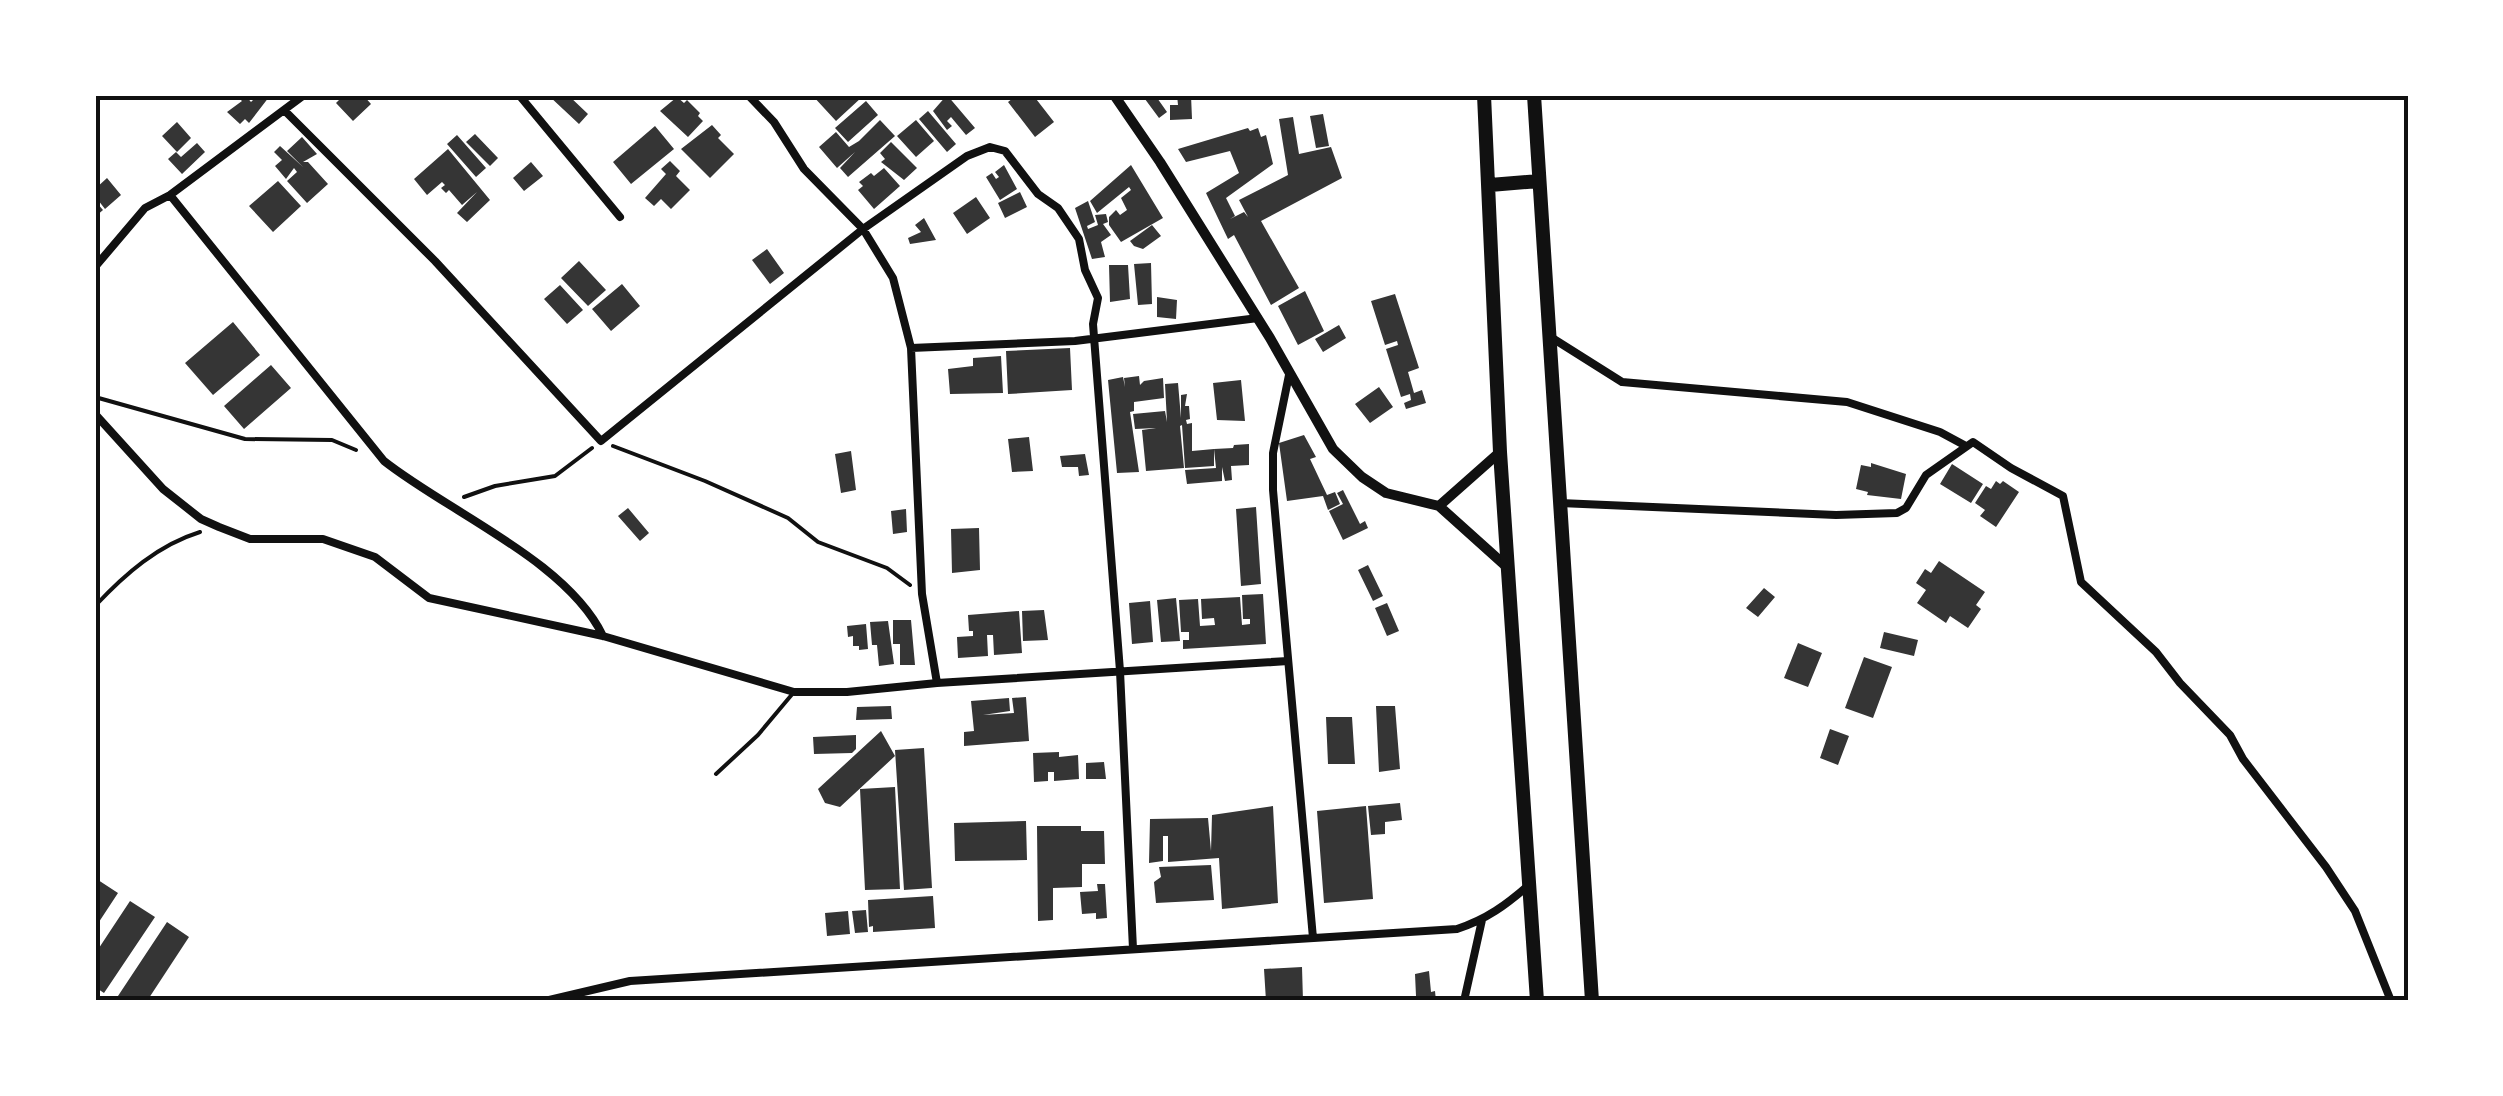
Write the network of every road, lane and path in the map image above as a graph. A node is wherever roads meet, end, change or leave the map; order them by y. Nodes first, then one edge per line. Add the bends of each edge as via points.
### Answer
1 (304, 95) edge
2 (519, 95) edge
3 (748, 95) edge
4 (1114, 95) edge
5 (1484, 95) edge
6 (1534, 95) edge
7 (285, 111) junction
8 (1539, 181) junction
9 (1490, 185) junction
10 (170, 195) junction
11 (620, 217) dead end
12 (863, 229) junction
13 (95, 267) edge
14 (1258, 318) junction
15 (1549, 336) junction
16 (1094, 338) junction
17 (912, 348) junction
18 (1288, 375) junction
19 (95, 397) edge
20 (95, 414) edge
21 (601, 441) junction
22 (1966, 446) junction
23 (1500, 452) junction
24 (384, 461) junction
25 (1560, 504) junction
26 (1439, 506) junction
27 (456, 511) junction
28 (220, 527) junction
29 (1508, 568) junction
30 (922, 594) junction
31 (95, 606) edge
32 (604, 636) junction
33 (1288, 661) junction
34 (1120, 671) junction
35 (937, 682) junction
36 (794, 692) junction
37 (716, 774) dead end
38 (1530, 884) junction
39 (1482, 920) junction
40 (1313, 938) junction
41 (1134, 949) junction
42 (545, 1001) edge
43 (1464, 1001) edge
44 (1538, 1001) edge
45 (1592, 1001) edge
46 (2391, 1001) edge

1 - 7 street
2 - 11 street
3 - 12 street via 804,169
4 - 14 street
5 - 9 highway
6 - 8 highway
7 - 10 street
7 - 21 street
8 - 9 highway
8 - 15 highway
9 - 23 highway
10 - 13 street via 144,208
10 - 24 street
12 - 16 street via 967,156 990,147 1005,152 1079,239 1098,298
12 - 17 street via 893,278
12 - 21 street
14 - 16 street
14 - 18 street
15 - 22 street via 1622,382 1847,402
15 - 25 highway
16 - 17 street
16 - 34 street
17 - 30 street
18 - 26 street via 1333,449 1362,476 1386,494
18 - 33 street via 1273,453
19 - 24 path via 245,440 332,440
20 - 28 street via 163,489
21 - 27 path via 555,476 479,492 463,498
21 - 30 path via 788,518 818,542 886,568
22 - 25 street via 1926,475 1896,513
22 - 46 street via 1973,442 2063,496 2081,582 2230,735 2355,912
23 - 26 street
23 - 29 highway
24 - 27 street
25 - 45 highway
26 - 29 street
27 - 32 street via 535,561 591,610
28 - 31 path via 178,539 124,576
28 - 32 street via 250,539 323,539 375,557 429,598
29 - 38 highway
30 - 35 street
32 - 36 street
33 - 34 street
33 - 40 street
34 - 35 street
34 - 41 street
35 - 36 street
36 - 37 lane
38 - 39 street
38 - 44 highway
39 - 40 street via 1457,928
39 - 43 street
40 - 41 street
41 - 42 street via 630,981

